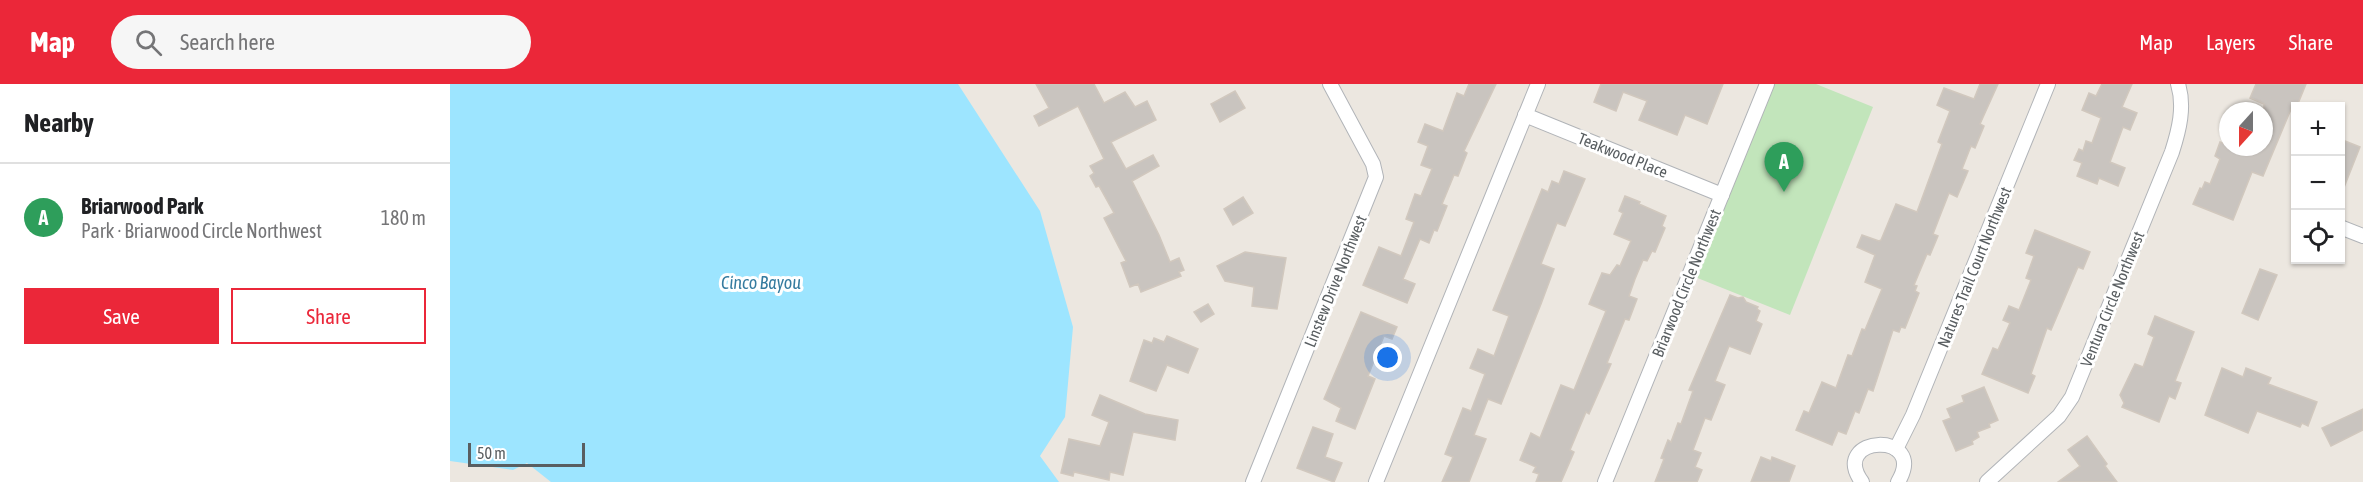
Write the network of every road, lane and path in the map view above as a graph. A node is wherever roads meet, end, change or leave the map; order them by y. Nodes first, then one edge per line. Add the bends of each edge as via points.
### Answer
1 (1330, 84) edge
2 (1538, 84) edge
3 (1767, 84) edge
4 (2048, 84) edge
5 (2179, 84) edge
6 (1525, 115) junction
7 (1722, 195) junction
8 (2345, 229) edge
9 (2363, 236) edge
10 (1896, 449) junction
11 (1253, 482) edge
12 (1376, 482) edge
13 (1605, 482) edge
14 (1862, 482) edge
15 (1898, 482) edge
16 (1987, 482) edge

1 - 11 street, Linstew Drive Northwest via 1373,164 1376,177
2 - 6 street
3 - 7 street, Briarwood Circle Northwest
4 - 10 street, Natures Trail Court Northwest via 1914,415
5 - 16 street, Ventura Circle Northwest via 2181,112 2172,152 2072,397 2059,416
6 - 7 street, Teakwood Place
6 - 12 street
7 - 13 street, Briarwood Circle Northwest
8 - 9 street
10 - 14 street via 1879,443 1862,451 1856,468
10 - 15 street via 1904,466

